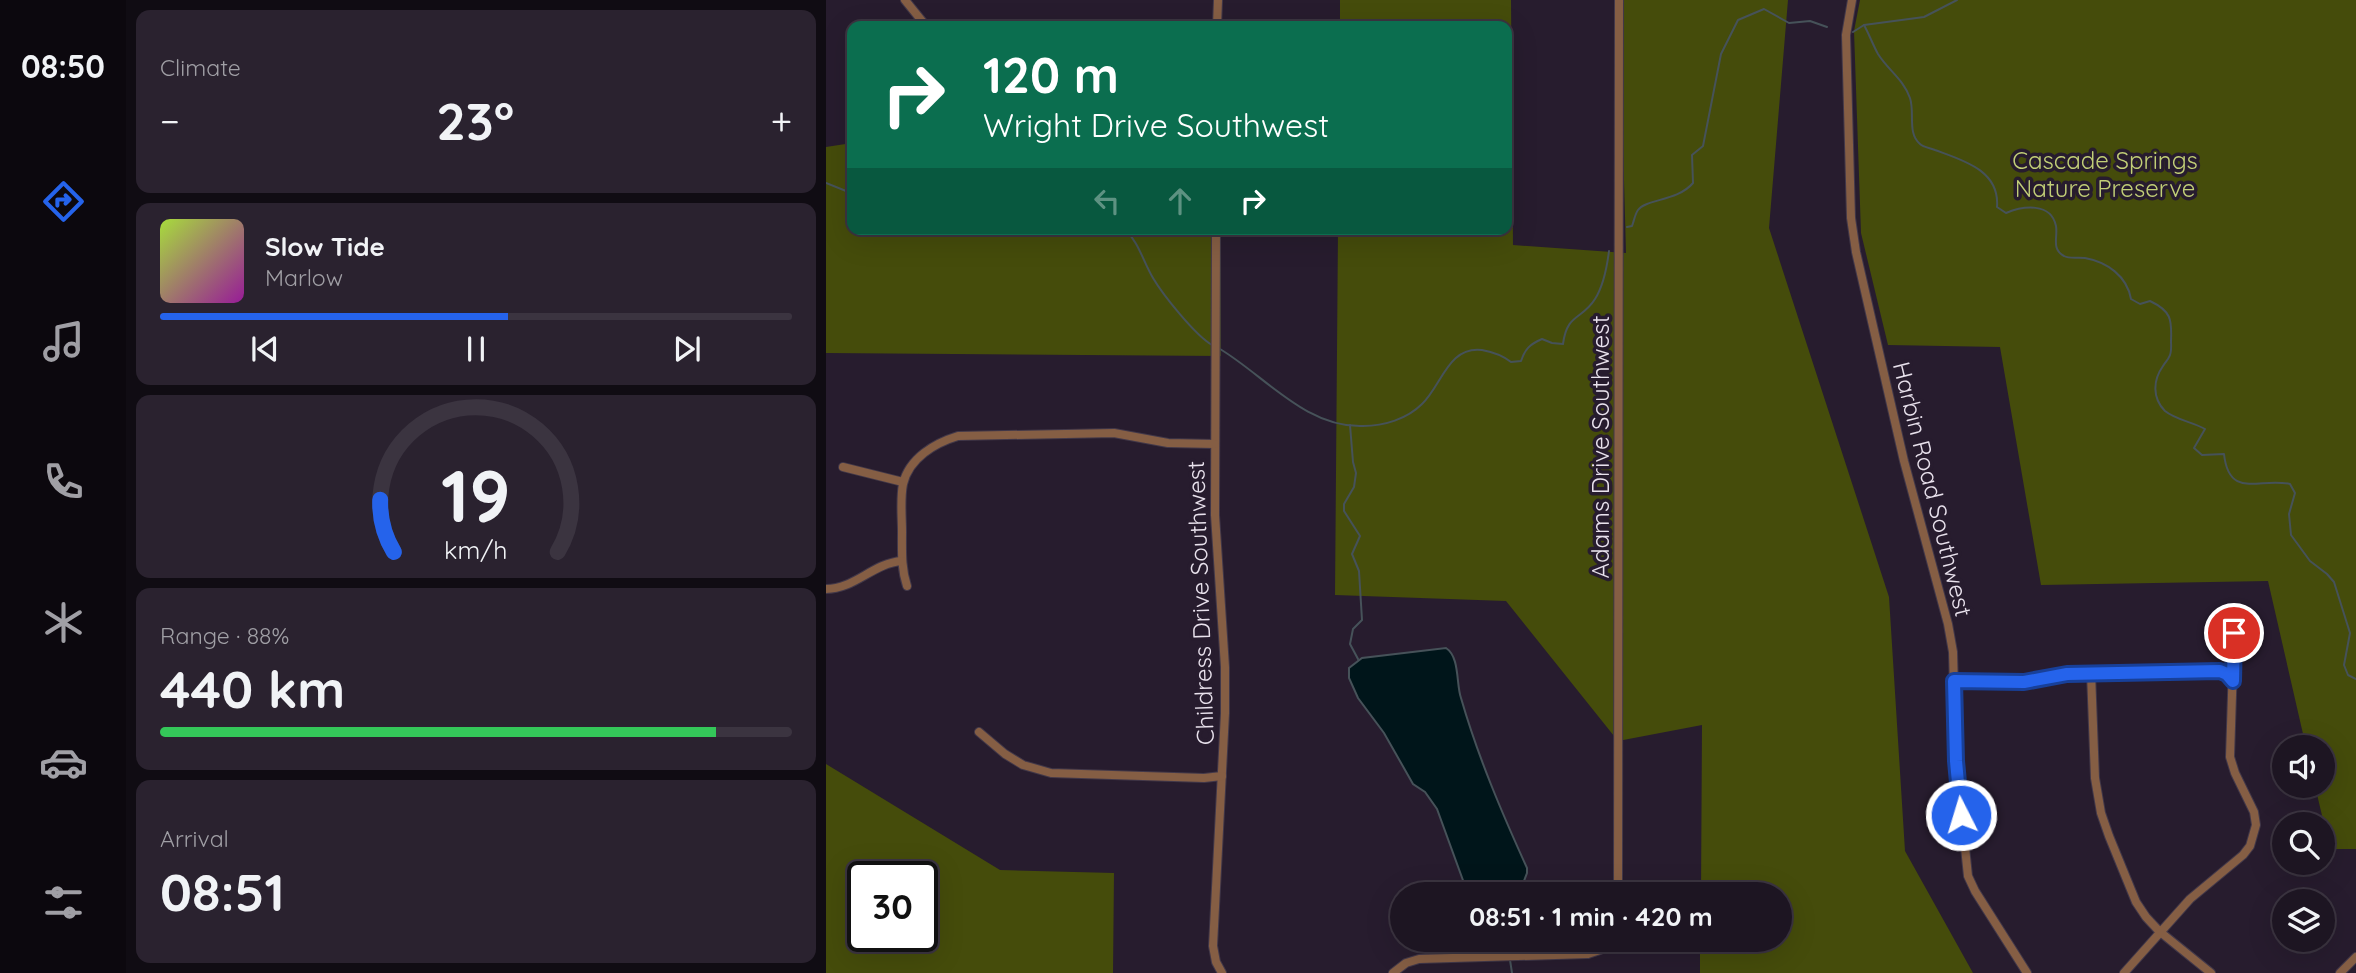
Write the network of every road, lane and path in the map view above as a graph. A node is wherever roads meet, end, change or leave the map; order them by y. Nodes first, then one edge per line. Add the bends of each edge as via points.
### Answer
1 (905, 0) edge
2 (1218, 0) edge
3 (1619, 0) edge
4 (1852, 0) edge
5 (922, 21) edge
6 (1217, 21) edge
7 (1216, 235) edge
8 (1215, 444) junction
9 (843, 467) dead end
10 (903, 482) junction
11 (902, 561) junction
12 (907, 586) dead end
13 (826, 589) edge
14 (2234, 633) dead end
15 (2091, 673) junction
16 (1954, 681) junction
17 (2233, 681) junction
18 (979, 732) dead end
19 (1222, 776) junction
20 (1618, 882) edge
21 (2159, 932) junction
22 (1594, 952) edge
23 (2356, 957) edge
24 (1222, 973) edge
25 (1393, 973) edge
26 (2026, 973) edge
27 (2124, 973) edge
28 (2211, 973) edge
29 (2340, 973) edge

1 - 5 street
2 - 6 street
3 - 20 street, Adams Drive Southwest
4 - 16 street, Harbin Road Southwest via 1846,35 1856,252 1948,624
7 - 8 street, Childress Drive Southwest
8 - 10 street via 1167,443 1114,433 958,436 924,452
8 - 19 street, Childress Drive Southwest via 1225,667
9 - 10 street
10 - 11 street
11 - 12 street
11 - 13 street via 882,564 850,584
14 - 17 street
15 - 16 street via 2024,682
15 - 17 street via 2220,671
15 - 21 street via 2101,813 2136,902
16 - 26 street, Harbin Road Southwest via 1956,761 1968,876
17 - 21 street via 2231,757 2254,812 2254,836 2242,855
18 - 19 street via 1023,765 1051,773
19 - 24 street, Childress Drive Southwest via 1213,946
21 - 27 street
21 - 28 street
22 - 25 street via 1419,959
23 - 29 street

